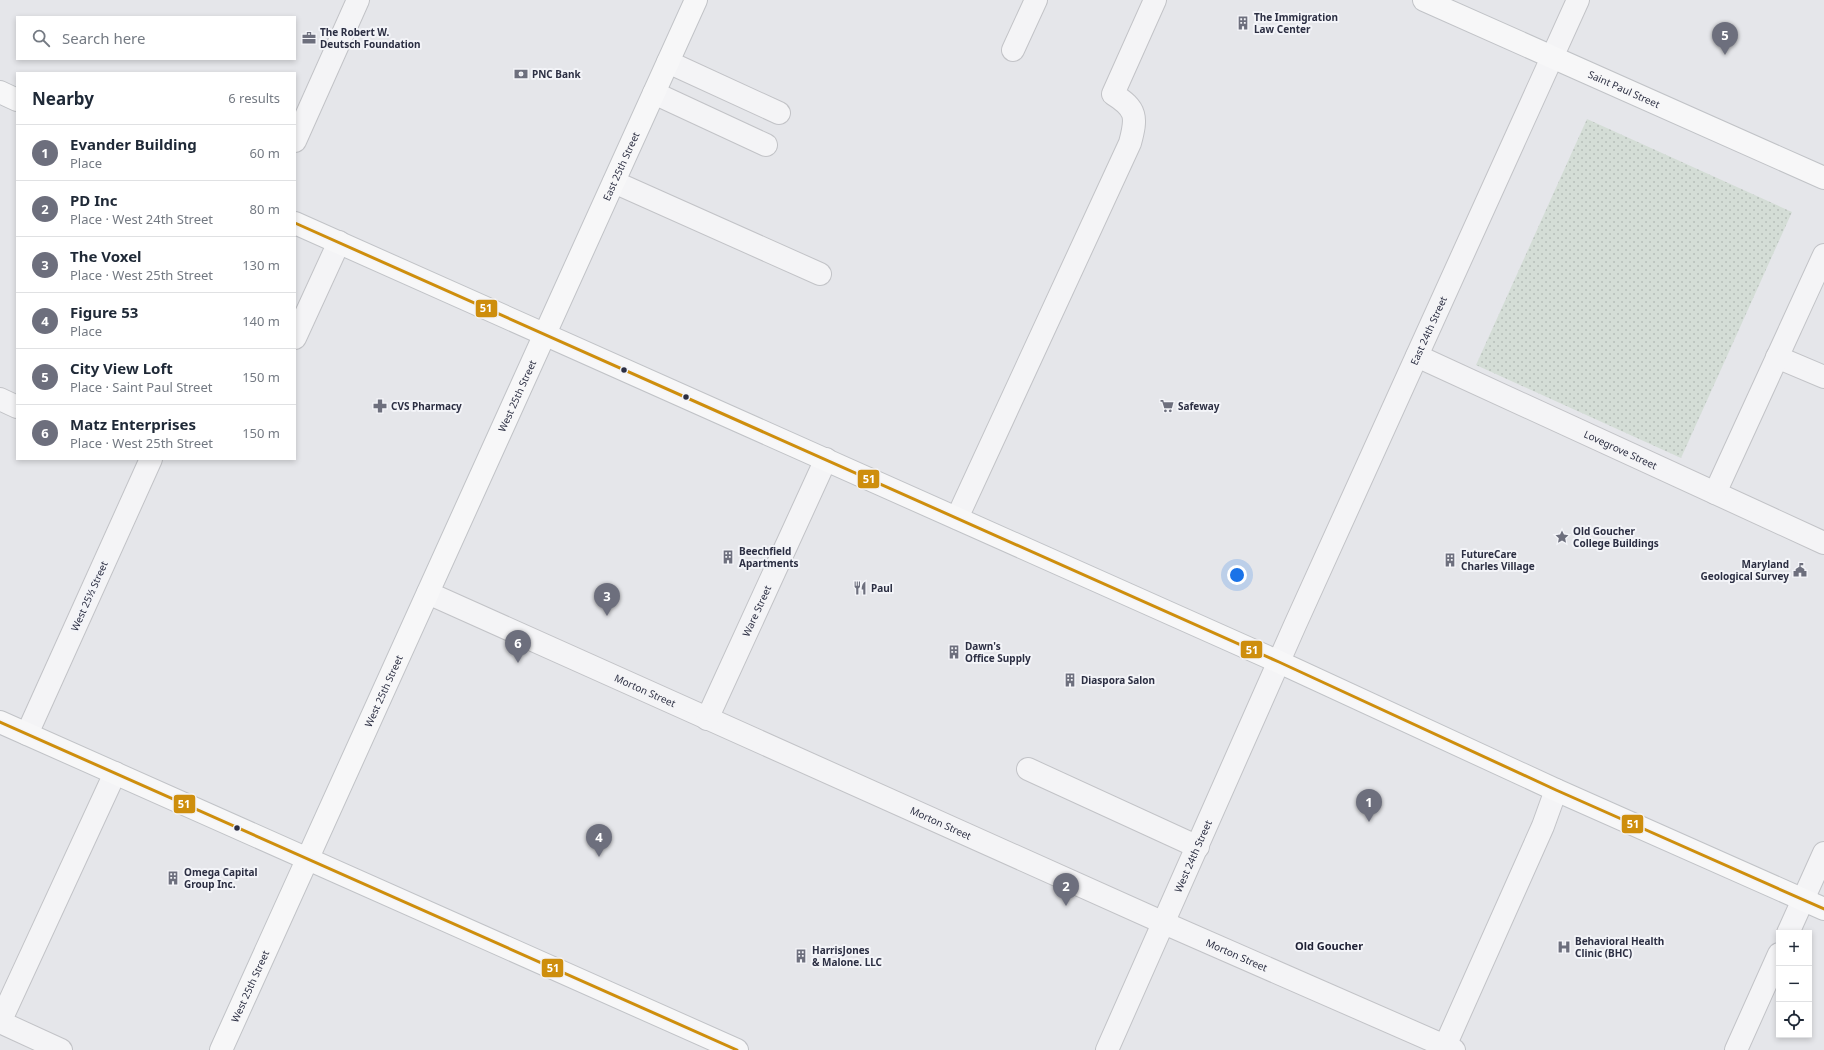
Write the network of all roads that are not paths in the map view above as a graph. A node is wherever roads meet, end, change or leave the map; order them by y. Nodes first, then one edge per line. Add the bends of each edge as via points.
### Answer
1 (358, 0) edge
2 (696, 0) edge
3 (1036, 0) edge
4 (1155, 0) edge
5 (1424, 0) edge
6 (1578, 0) edge
7 (1013, 50) dead end
8 (1552, 57) junction
9 (668, 62) junction
10 (0, 92) edge
11 (654, 93) junction
12 (16, 100) edge
13 (779, 113) dead end
14 (296, 139) edge
15 (766, 144) dead end
16 (1824, 178) edge
17 (614, 182) junction
18 (296, 222) edge
19 (339, 242) junction
20 (1824, 255) edge
21 (820, 274) dead end
22 (1819, 280) edge
23 (546, 333) junction
24 (296, 336) edge
25 (1417, 356) junction
26 (1777, 357) junction
27 (1824, 377) edge
28 (0, 399) edge
29 (16, 407) edge
30 (826, 459) junction
31 (144, 461) edge
32 (1715, 493) junction
33 (957, 518) junction
34 (1824, 543) edge
35 (428, 593) junction
36 (1279, 662) junction
37 (707, 719) junction
38 (0, 722) edge
39 (27, 734) junction
40 (1028, 769) dead end
41 (114, 773) junction
42 (1556, 790) junction
43 (1198, 847) junction
44 (1824, 853) edge
45 (308, 859) junction
46 (1804, 900) junction
47 (1824, 909) edge
48 (1164, 922) junction
49 (1789, 930) edge
50 (1776, 961) edge
51 (0, 1022) edge
52 (1450, 1048) edge
53 (61, 1050) edge
54 (221, 1050) edge
55 (737, 1050) edge
56 (1107, 1050) edge
57 (1736, 1050) edge

1 - 14 street
2 - 9 main road, East 25th Street
3 - 7 street
4 - 33 street via 1113,94 1133,110 1134,127 1130,143
5 - 8 main road, Saint Paul Street
6 - 8 street, East 24th Street
8 - 16 main road, Saint Paul Street
8 - 25 street, East 24th Street
9 - 11 main road, East 25th Street
9 - 13 street
10 - 12 main road
11 - 15 street
11 - 17 main road, East 25th Street
17 - 21 street
17 - 23 main road, East 25th Street
18 - 19 main road
19 - 23 main road
19 - 24 street
20 - 22 street
22 - 26 street
23 - 30 main road
23 - 35 main road, West 25th Street
25 - 32 street, Lovegrove Street
25 - 36 street, East 24th Street
26 - 27 street
26 - 32 street
28 - 29 street
30 - 33 main road
30 - 37 street, Ware Street
31 - 39 street, West 25½ Street
32 - 34 street, Lovegrove Street
33 - 36 main road
35 - 37 street, Morton Street
35 - 45 main road, West 25th Street
36 - 42 main road
36 - 43 street, West 24th Street
37 - 48 street, Morton Street
38 - 39 main road
39 - 41 main road
40 - 43 street
41 - 45 main road
41 - 51 street
42 - 46 main road
42 - 52 street via 1544,826
43 - 48 street, West 24th Street
44 - 46 street
45 - 54 main road, West 25th Street
45 - 55 main road
46 - 47 main road
46 - 49 street
48 - 52 street, Morton Street
48 - 56 street, West 24th Street
50 - 57 street
51 - 53 street

